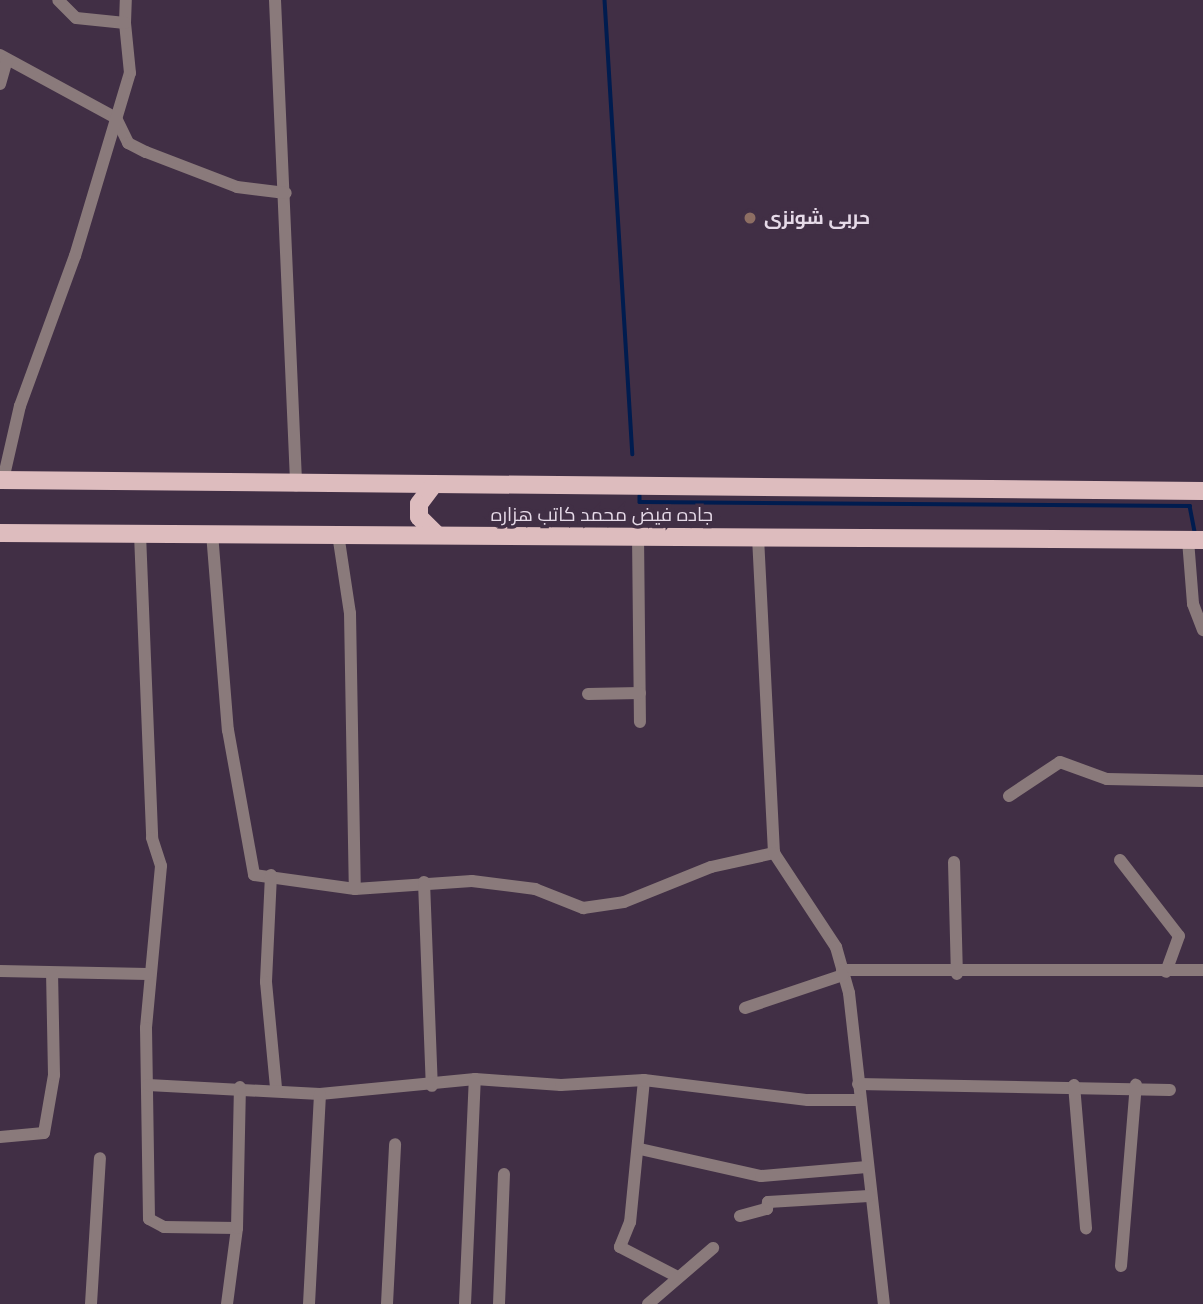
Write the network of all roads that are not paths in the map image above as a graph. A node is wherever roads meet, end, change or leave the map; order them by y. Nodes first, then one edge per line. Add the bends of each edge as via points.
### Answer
1 (58, 0) edge
2 (126, 0) edge
3 (275, 0) edge
4 (125, 23) junction
5 (4, 57) edge
6 (0, 85) edge
7 (116, 118) junction
8 (286, 193) junction
9 (2, 480) edge
10 (296, 486) junction
11 (431, 488) junction
12 (1203, 491) edge
13 (212, 533) junction
14 (0, 534) edge
15 (140, 534) junction
16 (338, 534) junction
17 (437, 535) junction
18 (638, 536) junction
19 (758, 537) junction
20 (1196, 540) edge
21 (1203, 630) edge
22 (588, 694) dead end
23 (640, 694) junction
24 (640, 722) dead end
25 (1203, 781) edge
26 (1009, 796) dead end
27 (774, 853) junction
28 (1120, 860) dead end
29 (954, 862) dead end
30 (271, 876) junction
31 (424, 882) junction
32 (355, 889) junction
33 (1203, 970) edge
34 (0, 971) edge
35 (1166, 972) junction
36 (843, 973) junction
37 (52, 974) junction
38 (957, 974) junction
39 (148, 975) junction
40 (746, 1008) dead end
41 (475, 1079) junction
42 (644, 1080) junction
43 (858, 1084) junction
44 (148, 1085) junction
45 (1074, 1085) junction
46 (1136, 1085) junction
47 (432, 1086) junction
48 (240, 1087) junction
49 (276, 1088) junction
50 (1170, 1090) dead end
51 (320, 1094) junction
52 (860, 1100) junction
53 (0, 1137) edge
54 (395, 1144) dead end
55 (640, 1149) junction
56 (100, 1158) dead end
57 (867, 1167) junction
58 (504, 1174) dead end
59 (869, 1196) junction
60 (740, 1216) dead end
61 (237, 1228) junction
62 (1086, 1228) dead end
63 (713, 1248) dead end
64 (1121, 1266) dead end
65 (676, 1276) junction
66 (91, 1304) edge
67 (227, 1304) edge
68 (309, 1304) edge
69 (387, 1304) edge
70 (465, 1304) edge
71 (499, 1304) edge
72 (648, 1304) edge
73 (884, 1304) edge

1 - 4 street via 76,18
2 - 4 street
3 - 8 street
4 - 7 street via 130,73
5 - 6 street
5 - 7 street
7 - 8 street via 128,143 146,152 237,187
7 - 9 street via 20,406
8 - 10 street
9 - 10 main road
10 - 11 main road
11 - 12 main road
11 - 17 main road via 419,504 419,517
13 - 15 main road, جاده فیض محمد کاتب هزاره
13 - 16 main road, جاده فیض محمد کاتب هزاره
13 - 30 street via 238,799 254,876
14 - 15 main road, جاده فیض محمد کاتب هزاره
15 - 39 street via 152,838 161,866
16 - 17 main road, جاده فیض محمد کاتب هزاره
16 - 32 street via 350,613
17 - 18 main road, جاده فیض محمد کاتب هزاره
18 - 19 main road, جاده فیض محمد کاتب هزاره
18 - 23 street
19 - 20 main road, جاده فیض محمد کاتب هزاره
19 - 27 street
20 - 21 street via 1193,604
22 - 23 street
23 - 24 street
25 - 26 street via 1107,779 1060,762
27 - 31 street via 711,867 625,902 583,908 535,889
27 - 36 street via 836,947
28 - 35 street via 1179,936
29 - 38 street
30 - 32 street
30 - 49 street via 267,982
31 - 32 street
31 - 47 street
33 - 35 street
34 - 37 street
35 - 38 street
36 - 38 street via 929,967
36 - 40 street
36 - 43 street
37 - 39 street
37 - 53 street via 54,1075 44,1133
39 - 44 street
41 - 42 street via 561,1085
41 - 47 street
41 - 70 street
42 - 52 street via 808,1100
42 - 55 street
43 - 45 street
43 - 52 street
44 - 48 street
44 - 61 street via 152,1225
45 - 46 street
45 - 62 street
46 - 50 street
46 - 64 street
47 - 51 street
48 - 49 street
48 - 61 street
49 - 51 street
51 - 68 street
52 - 57 street
54 - 69 street
55 - 57 street via 761,1176
55 - 65 street via 630,1222 620,1247
56 - 66 street
57 - 59 street
58 - 71 street
59 - 60 street via 768,1202 767,1209
59 - 73 street
61 - 67 street
63 - 65 street
65 - 72 street

